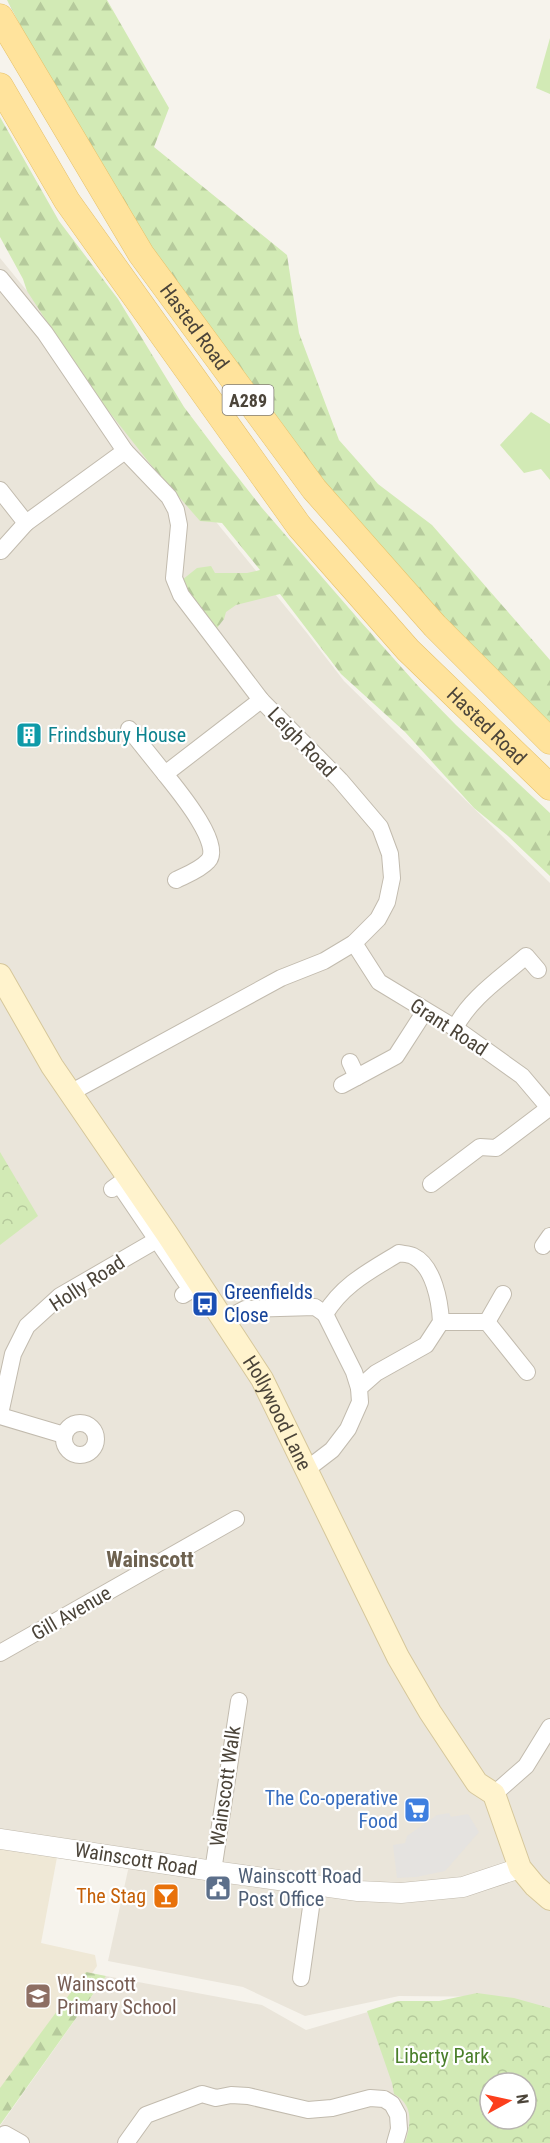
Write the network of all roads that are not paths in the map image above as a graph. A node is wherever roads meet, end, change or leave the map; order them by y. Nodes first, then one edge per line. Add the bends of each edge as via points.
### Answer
1 (0, 17) edge
2 (0, 86) edge
3 (0, 278) edge
4 (125, 451) junction
5 (0, 490) edge
6 (26, 523) junction
7 (1, 551) edge
8 (261, 700) junction
9 (129, 729) dead end
10 (550, 741) edge
11 (165, 774) junction
12 (550, 787) edge
13 (176, 880) dead end
14 (354, 944) junction
15 (538, 970) dead end
16 (0, 975) edge
17 (424, 1011) junction
18 (455, 1029) junction
19 (342, 1085) dead end
20 (70, 1093) junction
21 (549, 1108) edge
22 (431, 1184) dead end
23 (112, 1189) dead end
24 (162, 1237) junction
25 (503, 1294) dead end
26 (183, 1295) dead end
27 (325, 1314) junction
28 (224, 1320) junction
29 (441, 1322) junction
30 (487, 1322) junction
31 (527, 1372) dead end
32 (358, 1388) junction
33 (0, 1415) edge
34 (64, 1435) dead end
35 (304, 1468) junction
36 (236, 1519) dead end
37 (0, 1653) edge
38 (238, 1701) dead end
39 (550, 1727) edge
40 (494, 1794) junction
41 (0, 1839) edge
42 (520, 1868) junction
43 (213, 1871) junction
44 (314, 1886) junction
45 (550, 1899) edge
46 (301, 1978) dead end
47 (0, 2141) edge
48 (21, 2143) edge
49 (126, 2143) edge
50 (395, 2143) edge

1 - 10 main road, Hasted Road / A289 via 141,254 314,489 435,626
2 - 12 main road, Hasted Road / A289 via 67,201 299,526 408,650
3 - 4 street, Leigh Road via 45,333
4 - 6 street
4 - 8 street, Leigh Road via 169,497 176,510 179,525 174,578 181,595
5 - 6 street
6 - 7 street
8 - 11 street
8 - 14 street, Leigh Road via 381,827 390,854 392,878 387,902 378,919
9 - 11 street
11 - 13 street via 203,828 213,852 210,861
14 - 17 street, Grant Road via 379,982
14 - 20 street, Leigh Road via 281,978
15 - 18 street via 522,951 468,1008
16 - 20 main road, Hollywood Lane
17 - 18 street, Grant Road
17 - 19 street via 396,1056 353,1069
18 - 21 street, Grant Road via 522,1076
20 - 24 main road, Hollywood Lane
21 - 22 street, Grant Road via 496,1148 480,1147
23 - 24 street via 119,1184
24 - 26 street via 191,1290
24 - 28 main road, Hollywood Lane
24 - 33 street, Holly Road via 60,1296 27,1326 13,1354
25 - 30 street
27 - 28 street via 315,1307 245,1309
27 - 29 street via 350,1283 399,1253 414,1257 426,1269 438,1294
27 - 32 street
28 - 35 main road, Hollywood Lane via 262,1379
29 - 30 street
29 - 32 street via 426,1345 376,1373
30 - 31 street
32 - 35 street via 360,1402 348,1429 332,1450
33 - 34 street
35 - 40 main road, Hollywood Lane via 398,1657 430,1712 477,1783
36 - 37 street, Gill Avenue
38 - 43 street, Wainscott Walk
39 - 40 street via 526,1766
40 - 42 main road
41 - 43 street, Wainscott Road
42 - 44 street, Wainscott Road via 462,1887 415,1892
42 - 45 main road
43 - 44 street, Wainscott Road
44 - 46 street
47 - 48 street via 5,2134
49 - 50 street via 146,2115 202,2094 216,2098 248,2096 308,2110 384,2099 399,2117

